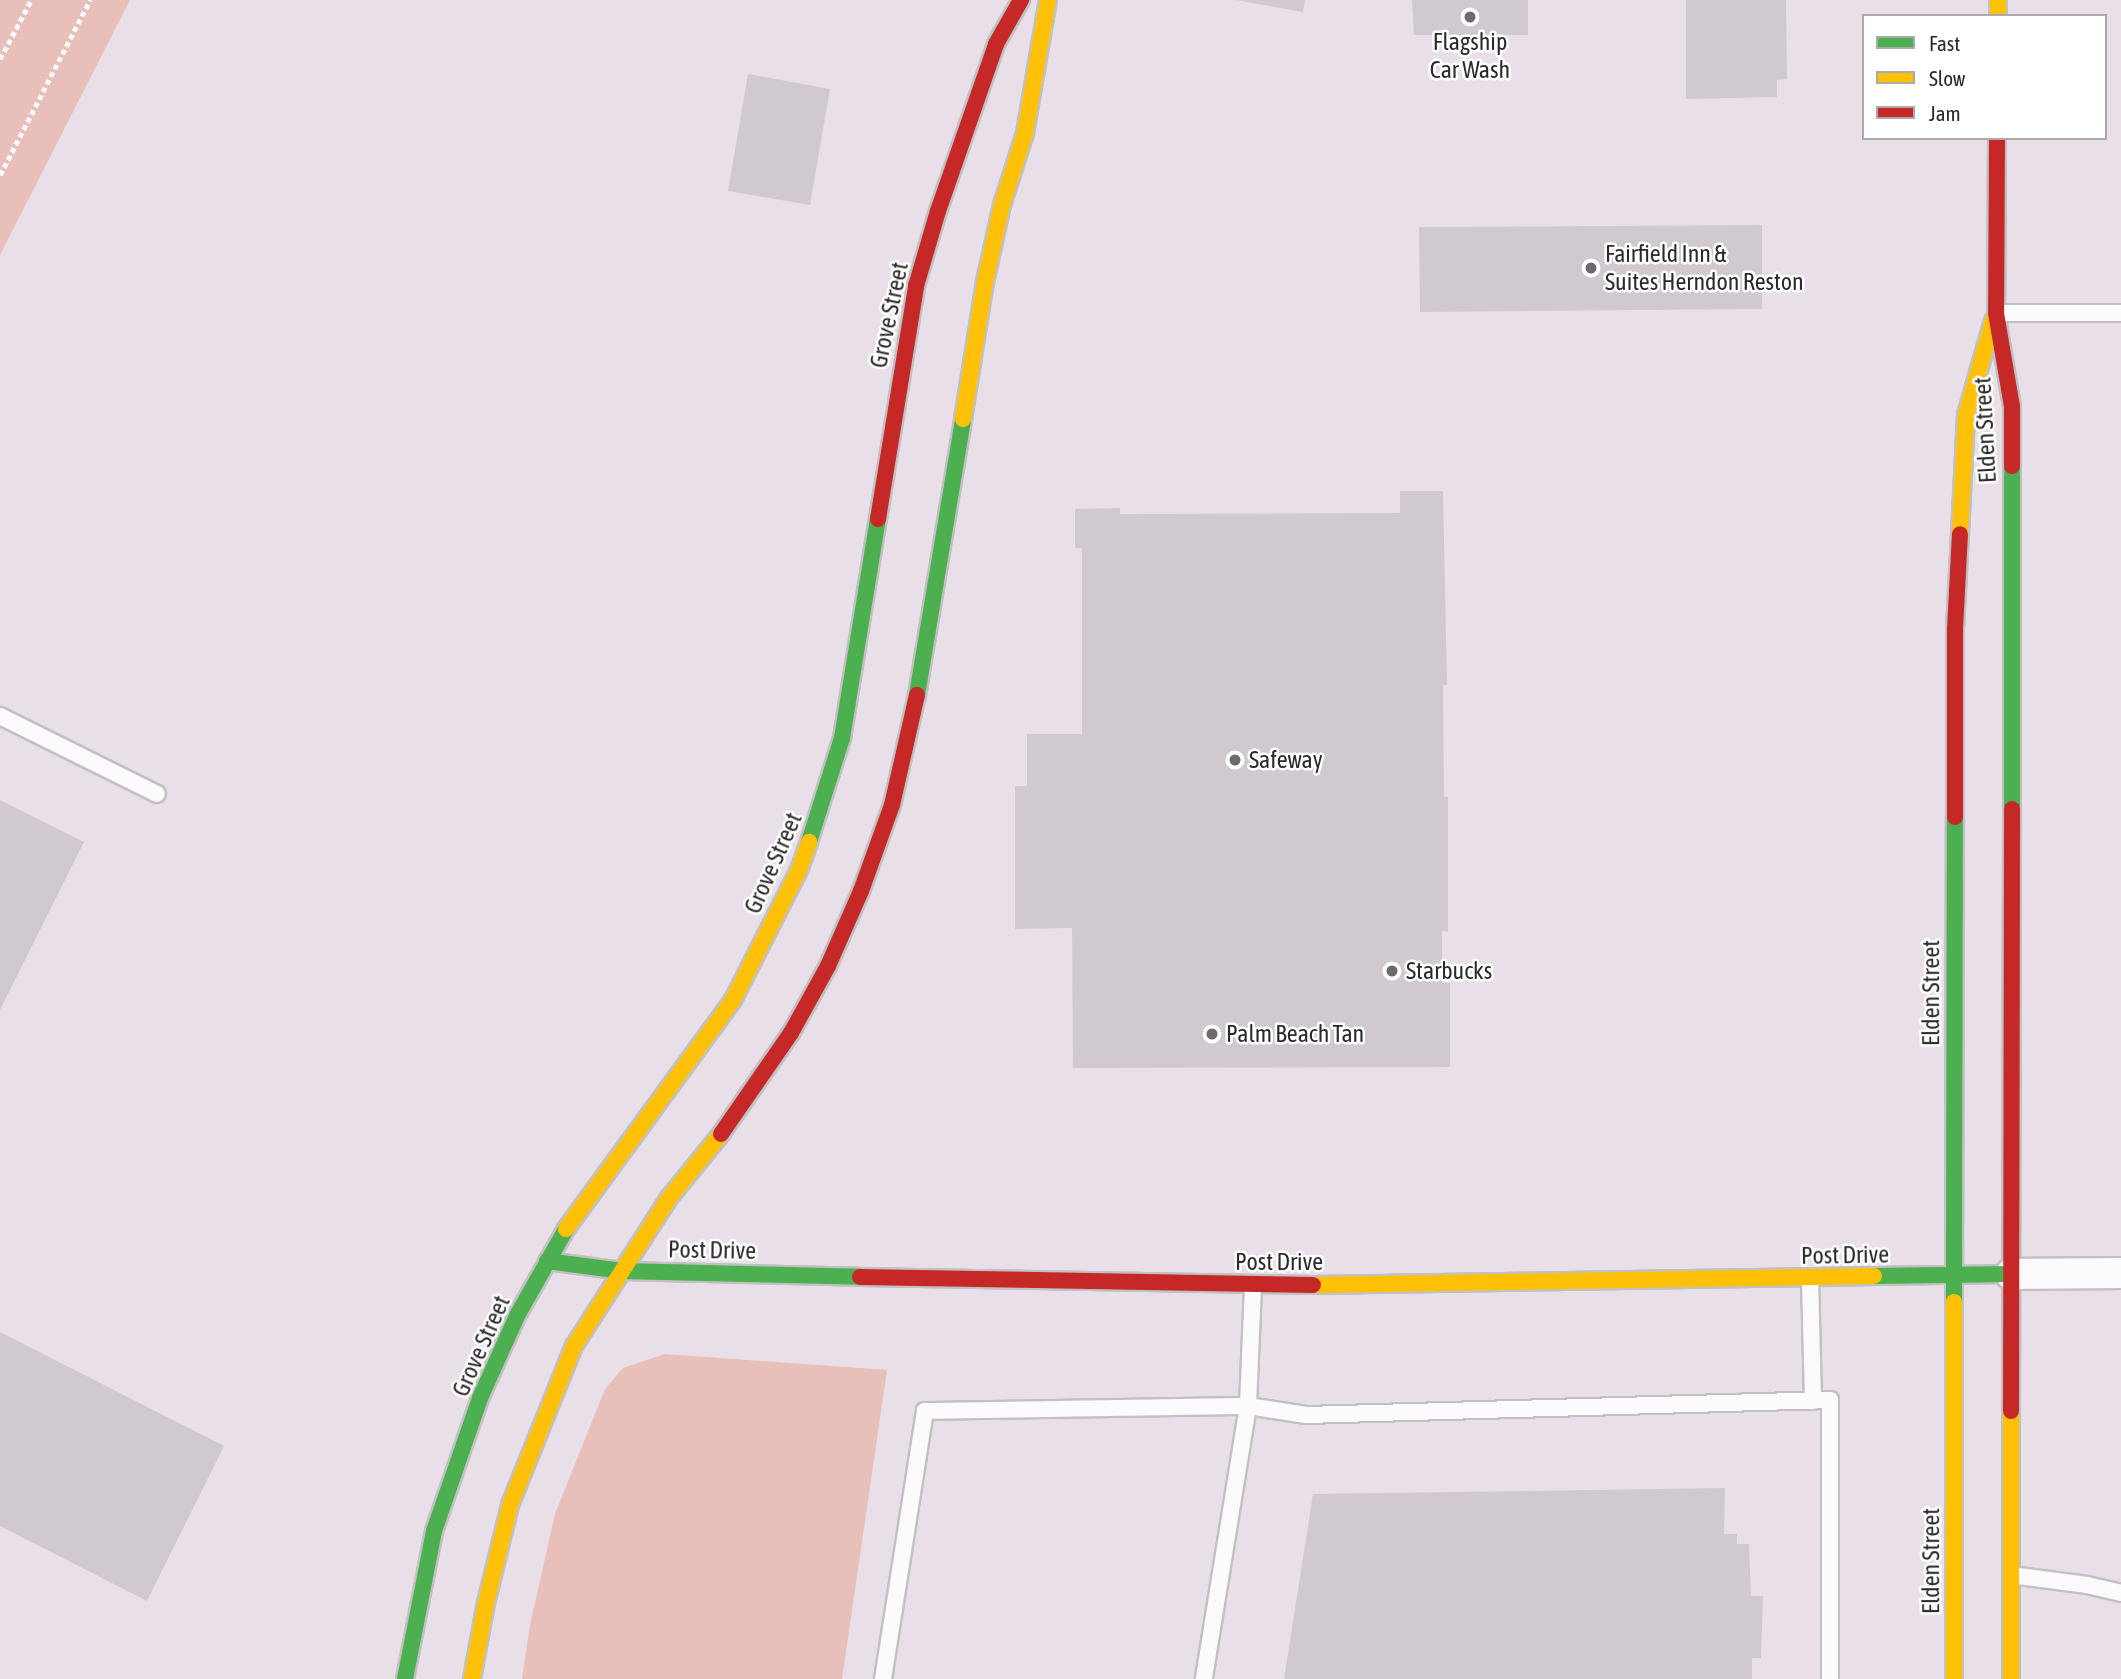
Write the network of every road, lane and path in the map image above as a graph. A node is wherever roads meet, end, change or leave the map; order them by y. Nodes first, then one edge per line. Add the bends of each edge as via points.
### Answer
1 (31, 0) edge
2 (90, 0) edge
3 (1021, 0) edge
4 (1048, 0) edge
5 (0, 59) edge
6 (1997, 140) edge
7 (0, 175) edge
8 (1996, 313) junction
9 (2121, 313) edge
10 (0, 716) edge
11 (157, 794) dead end
12 (547, 1261) junction
13 (622, 1271) junction
14 (2121, 1273) edge
15 (2011, 1274) junction
16 (1952, 1275) junction
17 (1811, 1278) junction
18 (1254, 1286) junction
19 (1813, 1401) junction
20 (1248, 1406) junction
21 (2011, 1575) junction
22 (2121, 1593) edge
23 (405, 1679) edge
24 (472, 1679) edge
25 (883, 1679) edge
26 (1205, 1679) edge
27 (1830, 1679) edge
28 (1954, 1679) edge
29 (2011, 1679) edge

1 - 5 path
2 - 7 path
3 - 12 street, Grove Street via 996,44 916,286 842,738 799,870 733,1000
4 - 13 street via 1025,133 1002,205 985,282 912,729 892,805 828,966 791,1033 727,1126 669,1198
6 - 8 street, Elden Street
8 - 9 lane
8 - 15 street, Elden Street via 2012,407
8 - 16 street, Elden Street via 1966,415 1956,615
10 - 11 lane
12 - 13 street, Post Drive
12 - 23 street, Grove Street via 507,1338 456,1464 434,1531
13 - 18 street, Post Drive
13 - 24 street via 574,1346 510,1505
14 - 15 street
15 - 16 street, Post Drive
15 - 21 street, Elden Street
16 - 17 street, Post Drive
16 - 28 street, Elden Street
17 - 18 street, Post Drive
17 - 19 lane
18 - 20 lane
19 - 20 lane via 1306,1415
19 - 27 lane via 1830,1400
20 - 25 lane via 926,1412
20 - 26 lane
21 - 22 lane
21 - 29 street, Elden Street

